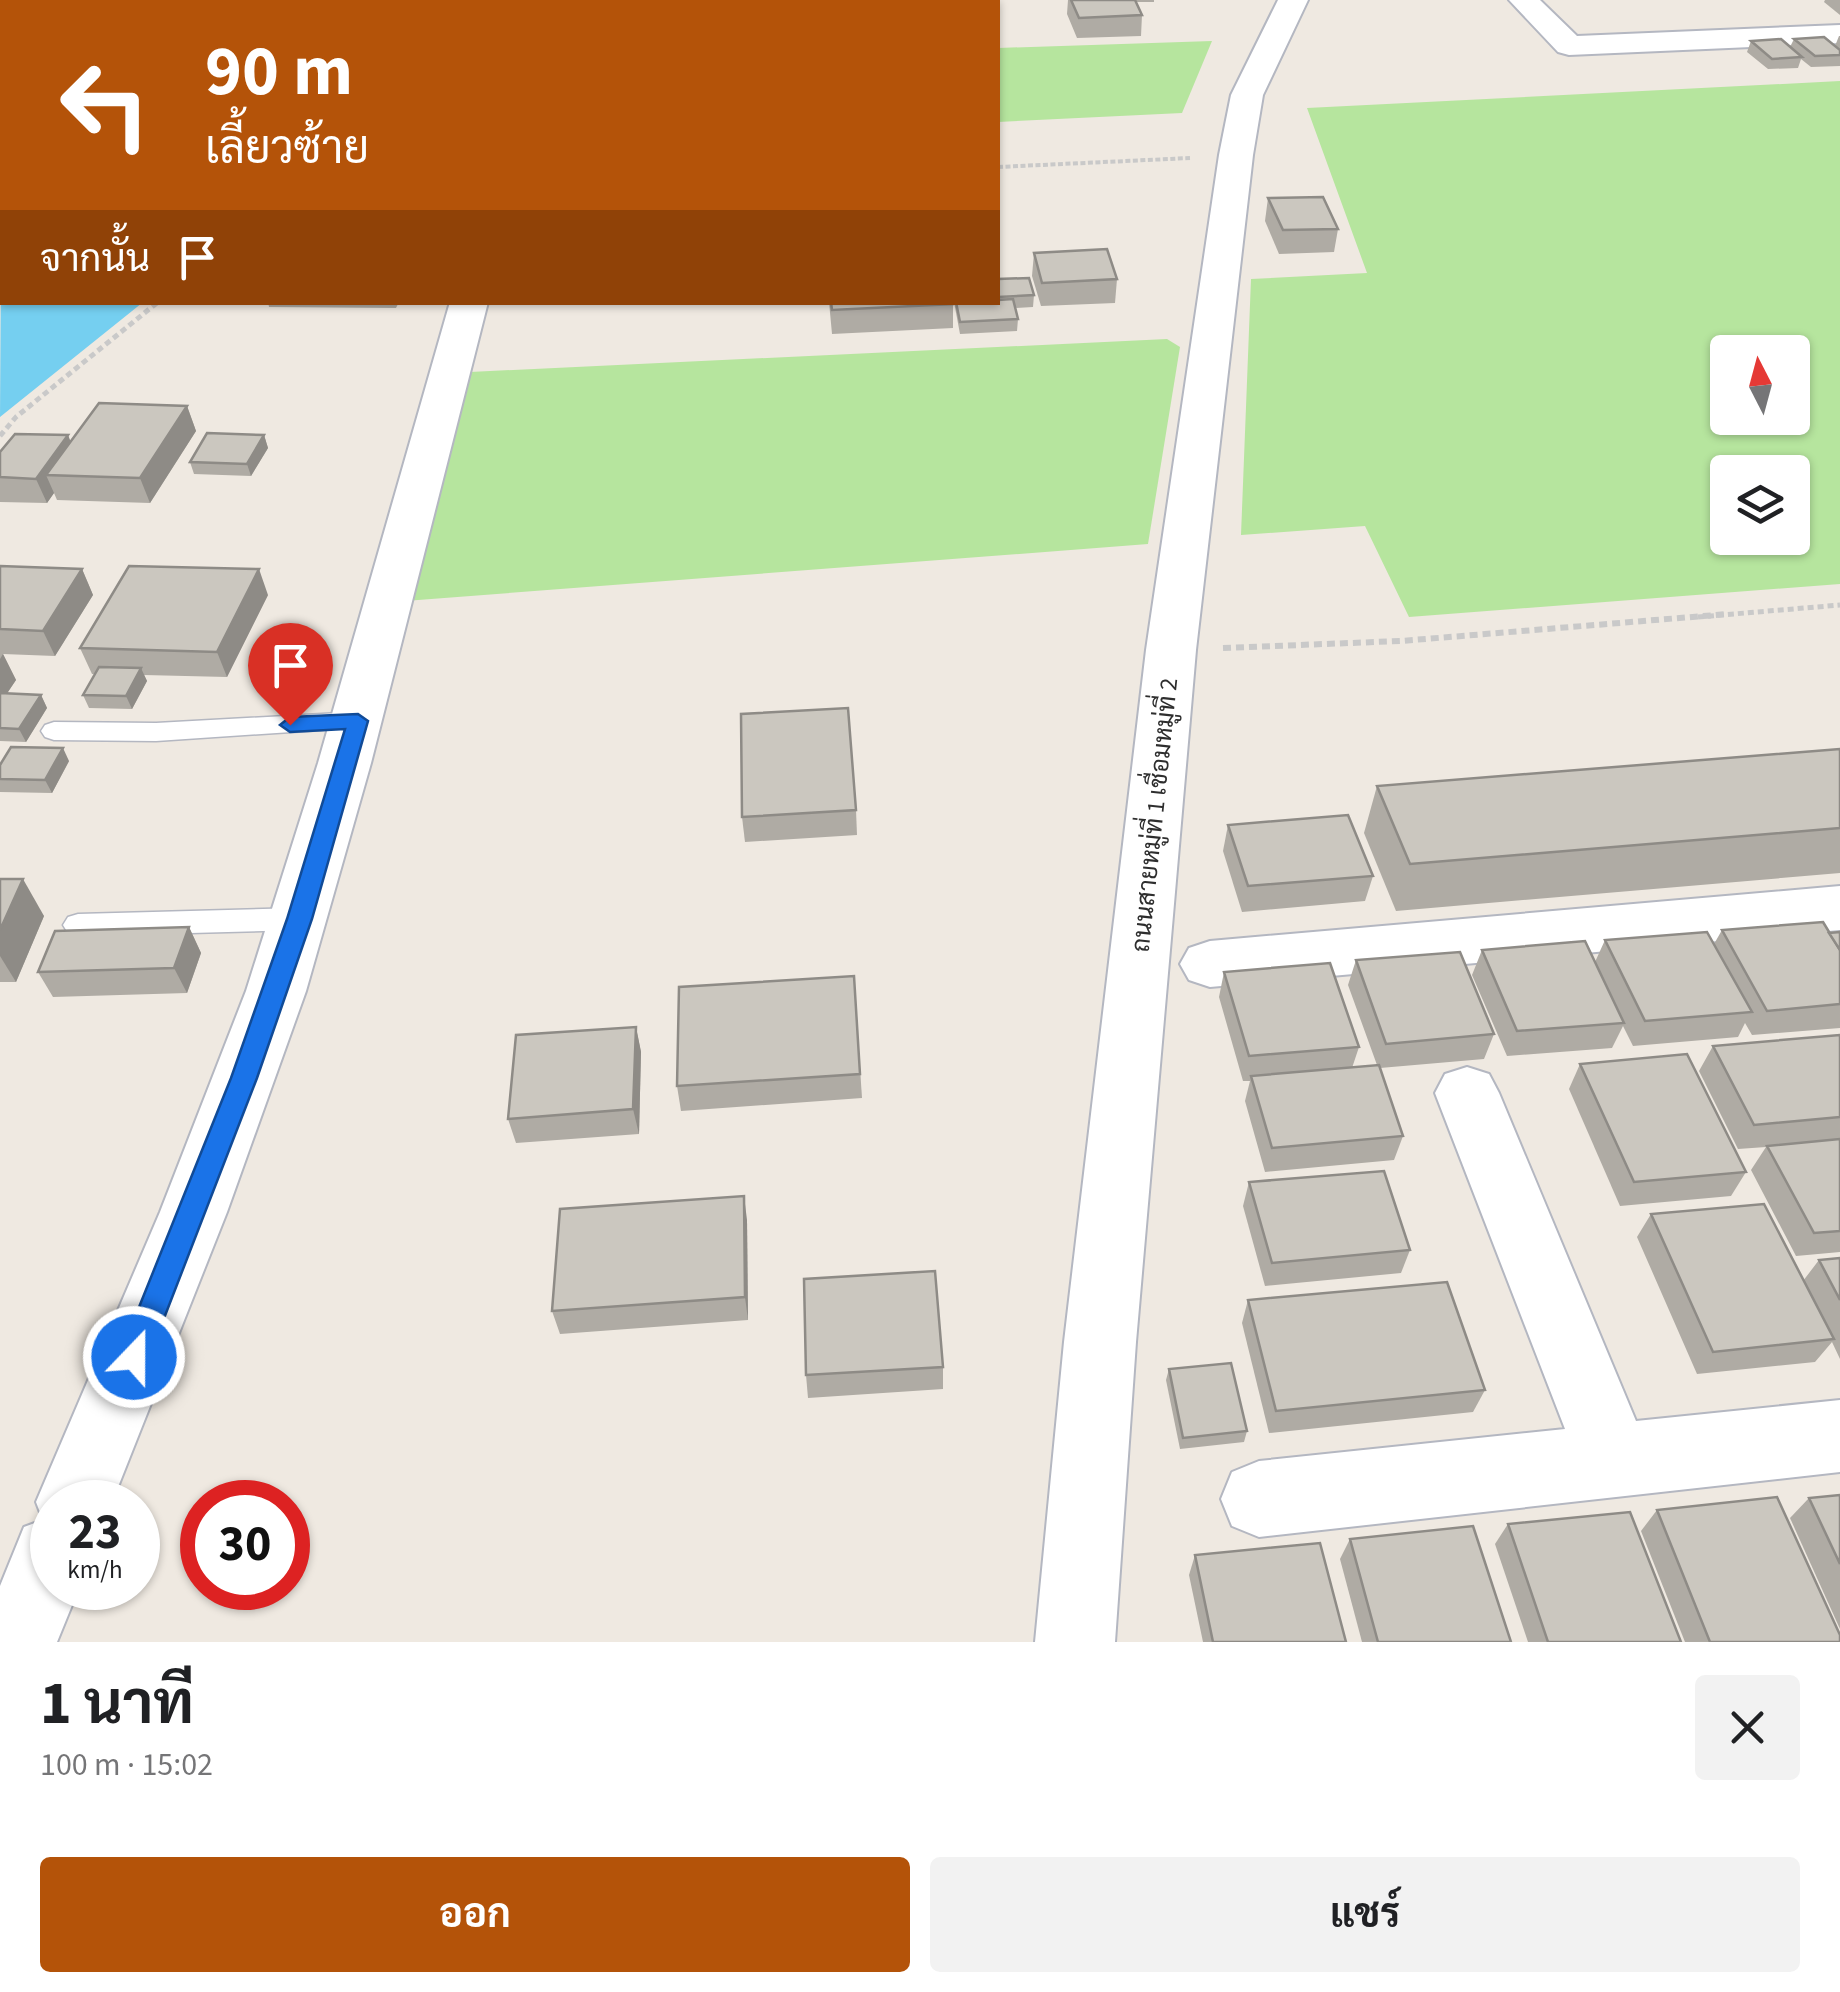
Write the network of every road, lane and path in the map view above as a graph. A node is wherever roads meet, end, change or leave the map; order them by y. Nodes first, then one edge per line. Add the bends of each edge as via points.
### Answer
1 (1292, 0) edge
2 (1524, 0) edge
3 (1840, 34) edge
4 (1236, 155) junction
5 (1000, 167) edge
6 (154, 305) edge
7 (468, 305) edge
8 (0, 436) edge
9 (1840, 605) edge
10 (1172, 650) junction
11 (358, 721) junction
12 (54, 731) dead end
13 (1840, 908) edge
14 (300, 919) junction
15 (78, 925) dead end
16 (1210, 964) dead end
17 (1466, 1093) dead end
18 (1840, 1436) edge
19 (1615, 1460) junction
20 (83, 1480) edge
21 (1259, 1499) dead end
22 (30, 1608) edge
23 (16, 1642) edge
24 (1076, 1642) edge

1 - 4 street, ถนนสายหมู่ที่ 1 เชื่อมหมู่ที่ 2 via 1247,95
2 - 3 street via 1570,46
4 - 5 path
4 - 10 street, ถนนสายหมู่ที่ 1 เชื่อมหมู่ที่ 2
6 - 8 path
7 - 11 street
9 - 10 path via 1401,642
10 - 24 street, ถนนสายหมู่ที่ 1 เชื่อมหมู่ที่ 2 via 1100,1342
11 - 12 lane
11 - 14 street
13 - 16 street
14 - 15 lane
14 - 20 street via 244,1078
17 - 19 street
18 - 19 street
19 - 21 street
22 - 23 street

